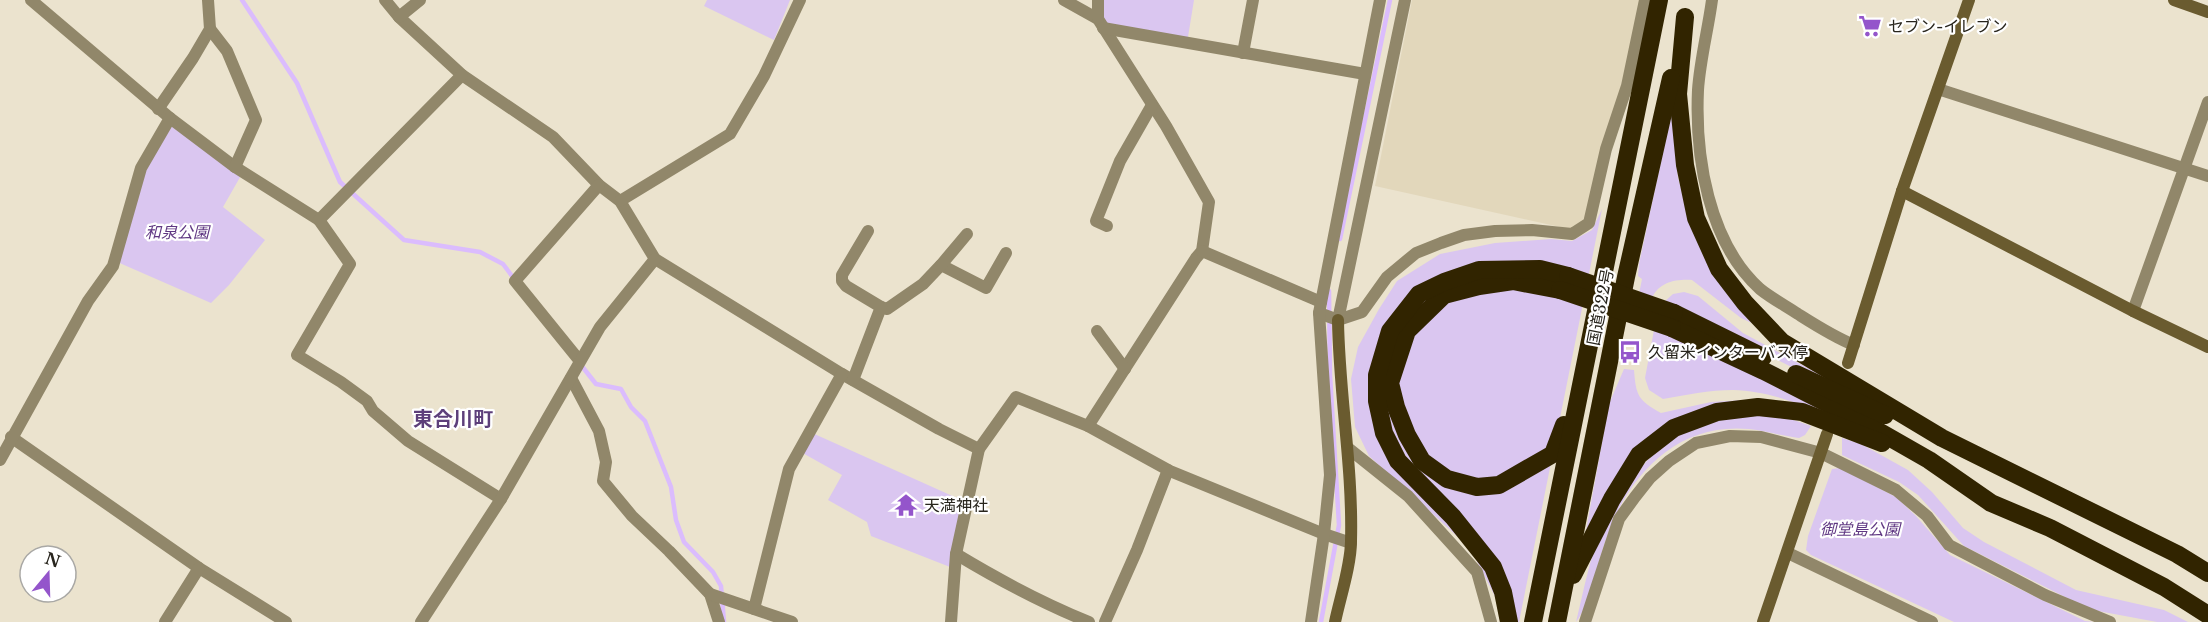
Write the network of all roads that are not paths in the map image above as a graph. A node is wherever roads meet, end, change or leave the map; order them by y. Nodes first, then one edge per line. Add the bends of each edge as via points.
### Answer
1 (31, 0) edge
2 (208, 0) edge
3 (385, 0) edge
4 (420, 0) edge
5 (800, 0) edge
6 (1064, 0) edge
7 (1098, 0) edge
8 (1253, 0) edge
9 (1380, 0) edge
10 (1405, 0) edge
11 (1645, 0) edge
12 (1659, 0) edge
13 (1712, 0) edge
14 (1969, 0) edge
15 (2174, 0) edge
16 (1686, 8) edge
17 (2208, 12) edge
18 (399, 17) junction
19 (1101, 23) junction
20 (210, 29) junction
21 (1243, 53) junction
22 (1365, 74) junction
23 (462, 75) junction
24 (1938, 89) junction
25 (2208, 102) edge
26 (1152, 105) junction
27 (158, 109) junction
28 (170, 118) junction
29 (235, 166) junction
30 (2185, 168) junction
31 (2208, 176) edge
32 (599, 185) junction
33 (1902, 191) junction
34 (620, 201) junction
35 (319, 220) junction
36 (1107, 226) dead end
37 (868, 231) dead end
38 (967, 234) dead end
39 (1203, 251) junction
40 (1006, 253) dead end
41 (656, 259) junction
42 (941, 265) junction
43 (1564, 283) junction
44 (881, 307) junction
45 (1320, 307) junction
46 (2133, 311) junction
47 (1338, 320) junction
48 (1673, 321) junction
49 (1097, 331) dead end
50 (1854, 345) junction
51 (2208, 347) edge
52 (579, 360) junction
53 (1848, 363) dead end
54 (1125, 369) junction
55 (1582, 375) junction
56 (848, 377) junction
57 (571, 378) junction
58 (1088, 426) junction
59 (1827, 434) dead end
60 (11, 437) junction
61 (1942, 438) junction
62 (1348, 448) junction
63 (979, 449) junction
64 (1821, 453) junction
65 (0, 460) edge
66 (1929, 460) junction
67 (1168, 470) junction
68 (501, 499) junction
69 (1324, 534) junction
70 (1351, 543) junction
71 (1788, 553) junction
72 (956, 554) junction
73 (2177, 554) junction
74 (2208, 564) edge
75 (199, 568) junction
76 (2208, 573) edge
77 (2164, 587) junction
78 (710, 594) junction
79 (1562, 599) junction
80 (2208, 603) edge
81 (754, 609) junction
82 (2208, 615) edge
83 (165, 622) edge
84 (286, 622) edge
85 (422, 622) edge
86 (719, 622) edge
87 (792, 622) edge
88 (951, 622) edge
89 (1089, 622) edge
90 (1105, 622) edge
91 (1311, 622) edge
92 (1335, 622) edge
93 (1491, 622) edge
94 (1509, 622) edge
95 (1533, 622) edge
96 (1557, 622) edge
97 (1585, 622) edge
98 (1763, 622) edge
99 (1932, 622) edge
100 (2110, 622) edge

1 - 27 street
2 - 20 street
3 - 18 street
4 - 18 street
5 - 34 street via 764,76 730,134
6 - 19 street
7 - 19 street
8 - 21 street
9 - 22 street
10 - 47 street
11 - 47 street via 1627,86 1606,149 1589,223 1572,234 1496,231 1441,243 1416,253 1387,277 1362,312
12 - 55 highway, 国道322号
13 - 50 street via 1698,88 1701,165 1712,212 1735,259 1760,289 1833,337
14 - 24 street
15 - 17 street
16 - 61 highway via 1678,94 1685,165 1696,218 1719,269 1782,342
16 - 79 highway, 国道322号 via 1626,277
18 - 23 street
19 - 21 street
19 - 26 street
20 - 27 street
20 - 29 street via 227,51 256,120
21 - 22 street
22 - 45 street
23 - 32 street via 553,137
23 - 35 street
24 - 30 street
24 - 33 street
25 - 30 street
26 - 36 street via 1120,161 1096,221
26 - 39 street via 1209,202
27 - 28 street
28 - 29 street
28 - 60 street via 141,168 113,266 88,301
29 - 35 street
30 - 31 street
30 - 46 street
32 - 34 street
32 - 52 street via 515,281
33 - 46 street
33 - 50 street
34 - 41 street
35 - 68 street via 350,264 297,356 358,394 408,441
37 - 44 street via 842,281
38 - 42 street
39 - 45 street
39 - 54 street
40 - 42 street via 986,288
41 - 52 street via 600,327
41 - 56 street
42 - 44 street via 923,284 887,309
43 - 48 highway, bridge
43 - 55 highway via 1513,281 1444,295 1407,331 1390,382 1407,435 1422,460 1447,479 1478,487 1499,485 1553,454
43 - 94 highway via 1539,269 1479,270 1419,294 1390,331 1377,375 1377,401 1384,433 1398,461 1453,517 1493,567
44 - 56 street
45 - 47 street
45 - 69 street via 1330,475
46 - 51 street
47 - 62 street
48 - 61 highway
48 - 66 highway
49 - 54 street
50 - 53 street
52 - 57 street
54 - 58 street
55 - 95 highway, 国道322号
56 - 63 street
56 - 81 street via 789,469
57 - 68 street
57 - 78 street via 599,431 606,462 603,481 632,516
58 - 63 street via 1016,397
58 - 67 street
59 - 64 street
60 - 65 street
60 - 75 street
61 - 73 highway
62 - 70 street
62 - 93 street via 1408,496 1477,572
63 - 72 street
64 - 71 street
64 - 97 street via 1761,437 1730,436 1696,443 1669,461 1650,478 1619,519
64 - 100 street via 1896,490 1927,516 1948,545 2045,595
66 - 77 highway via 1991,502
66 - 79 highway via 1802,412 1758,407 1717,412 1674,428 1639,455 1611,499
67 - 69 street
67 - 90 street
68 - 85 street
69 - 70 street
69 - 91 street
70 - 92 street
71 - 98 street
71 - 99 street
72 - 88 street
72 - 89 street via 1044,604
73 - 74 highway
73 - 76 highway
75 - 83 street
75 - 84 street
77 - 80 highway
77 - 82 highway
78 - 81 street
78 - 86 street
79 - 96 highway, 国道322号
81 - 87 street

